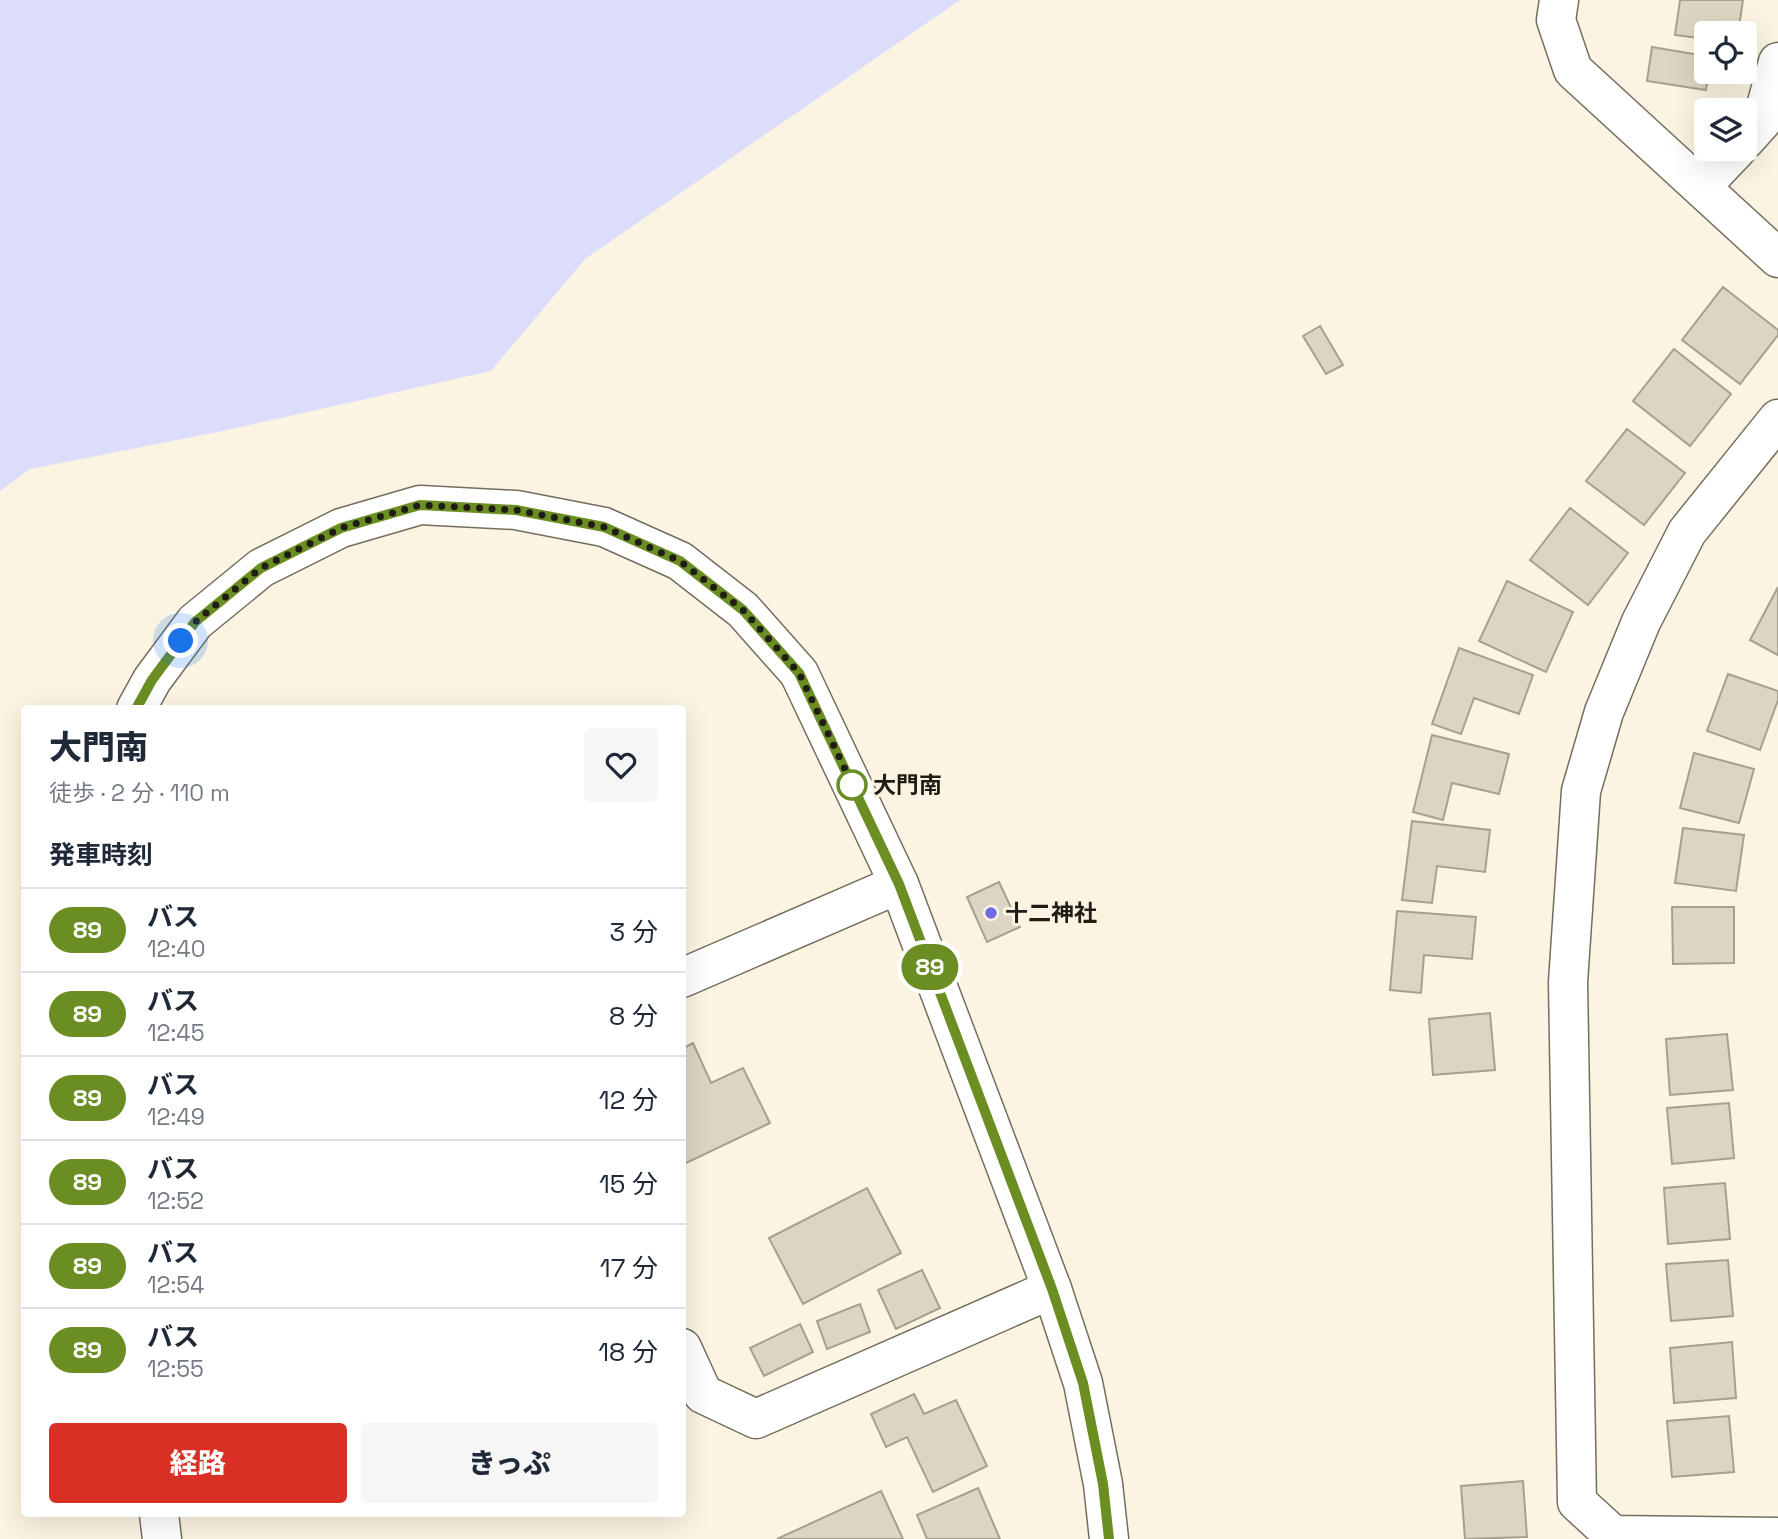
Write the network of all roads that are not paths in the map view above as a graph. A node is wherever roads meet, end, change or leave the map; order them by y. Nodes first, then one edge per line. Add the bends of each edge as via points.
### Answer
1 (1559, 0) edge
2 (1778, 62) edge
3 (1757, 127) edge
4 (1726, 161) edge
5 (1702, 186) junction
6 (1778, 258) edge
7 (1778, 419) edge
8 (138, 705) edge
9 (899, 884) junction
10 (686, 976) edge
11 (1052, 1289) junction
12 (686, 1357) edge
13 (159, 1517) edge
14 (1778, 1536) edge
15 (162, 1539) edge
16 (1109, 1539) edge

1 - 5 street via 1556,20 1573,70
2 - 3 street
4 - 5 street
5 - 6 street
7 - 14 street via 1687,532 1641,622 1604,712 1581,791 1568,982 1577,1502 1613,1535
8 - 9 street via 195,622 261,568 341,528 420,505 516,510 604,527 680,561 743,610 799,673
9 - 10 street
9 - 11 street
11 - 12 street via 756,1419 703,1394
11 - 16 street via 1083,1383
13 - 15 street

